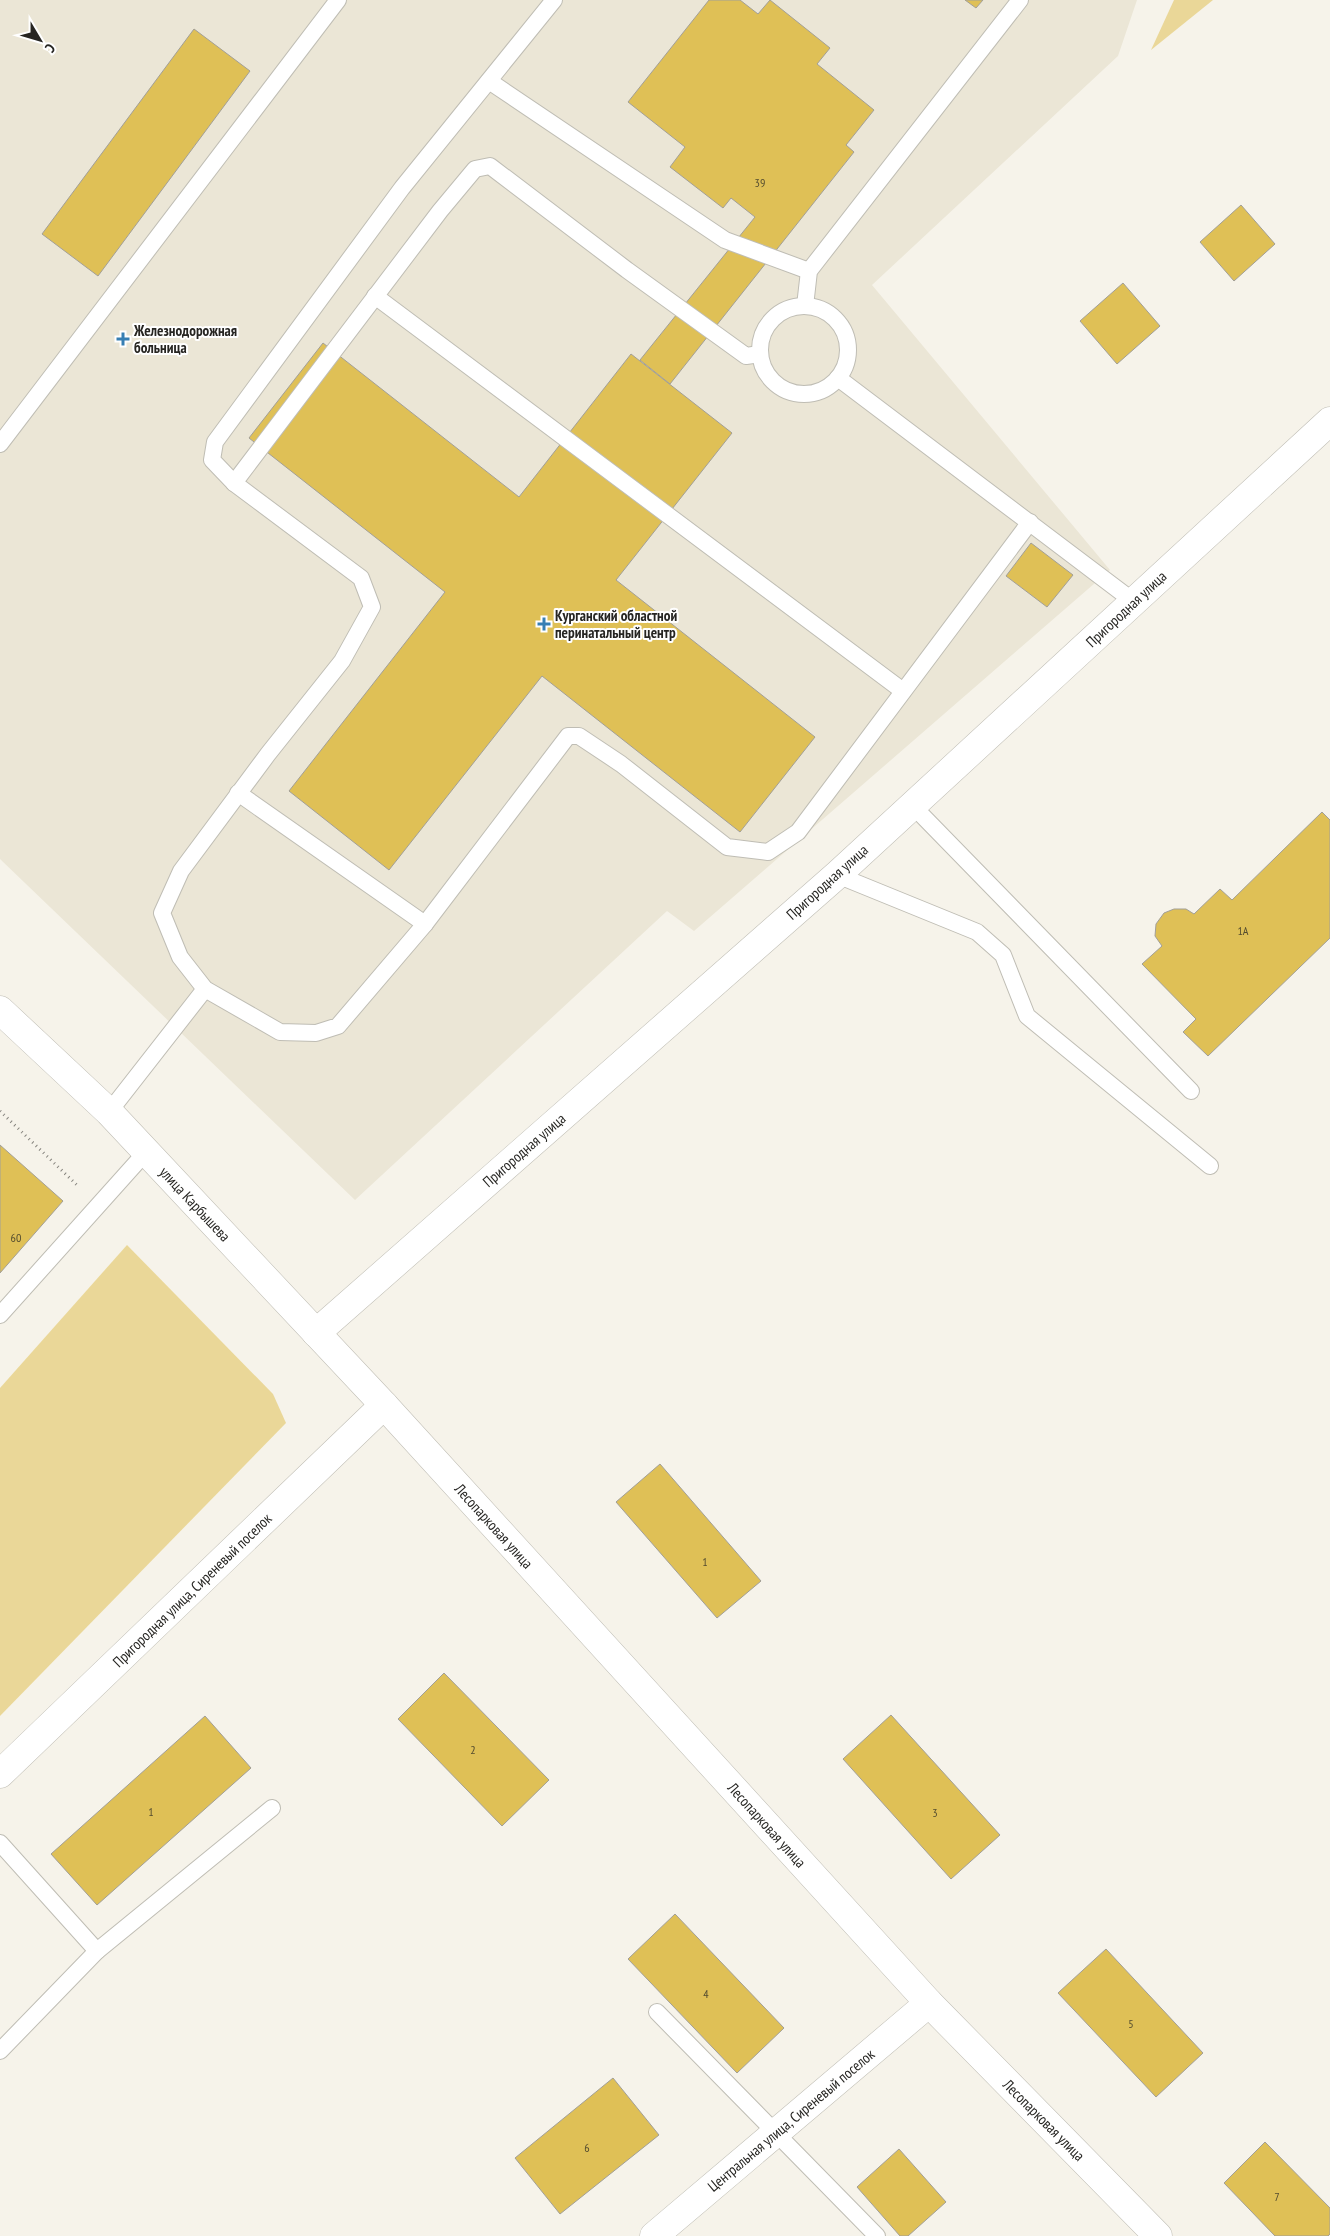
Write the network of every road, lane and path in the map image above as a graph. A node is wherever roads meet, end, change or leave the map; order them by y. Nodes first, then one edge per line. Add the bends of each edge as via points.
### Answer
1 (338, 0) edge
2 (554, 0) edge
3 (1020, 0) edge
4 (489, 81) junction
5 (809, 271) junction
6 (375, 296) junction
7 (805, 306) junction
8 (760, 354) junction
9 (838, 378) junction
10 (1330, 422) edge
11 (0, 444) edge
12 (234, 483) junction
13 (1030, 522) junction
14 (1133, 601) junction
15 (903, 691) junction
16 (238, 794) junction
17 (913, 806) junction
18 (836, 875) junction
19 (425, 924) junction
20 (205, 989) junction
21 (0, 1010) edge
22 (1191, 1090) dead end
23 (0, 1111) edge
24 (109, 1112) junction
25 (146, 1152) junction
26 (1210, 1166) dead end
27 (99, 1206) junction
28 (0, 1315) edge
29 (316, 1333) junction
30 (384, 1405) junction
31 (0, 1774) edge
32 (272, 1808) dead end
33 (0, 1843) edge
34 (97, 1951) junction
35 (928, 2003) junction
36 (657, 2012) dead end
37 (0, 2051) edge
38 (776, 2132) junction
39 (654, 2236) edge
40 (877, 2236) edge
41 (1158, 2236) edge

1 - 11 lane
2 - 4 lane
3 - 5 lane
4 - 5 lane via 725,240
4 - 12 lane via 402,188 215,442 212,460
5 - 7 lane
6 - 8 lane via 475,169 490,166 746,356
6 - 12 lane
6 - 15 lane
7 - 8 lane via 791,308 767,326 761,339
7 - 9 lane via 821,309 835,318 844,332 848,348 846,363
8 - 9 lane via 763,368 784,390 798,394 813,393 827,388
9 - 13 lane
10 - 14 street, Пригородная улица
12 - 16 lane via 361,578 372,607 342,661
13 - 14 lane
13 - 15 lane
14 - 17 street, Пригородная улица
15 - 19 lane via 798,832 768,852 727,847 621,764 579,736 568,736
16 - 19 lane
16 - 20 lane via 181,871 162,913 180,957
17 - 18 street, Пригородная улица
17 - 22 lane
18 - 26 lane via 977,932 1003,955 1027,1016
18 - 29 street, Пригородная улица
19 - 20 lane via 338,1026 316,1033 280,1032
20 - 24 lane
21 - 24 street, улица Карбышева
23 - 27 path
24 - 25 street, улица Карбышева
25 - 27 lane
25 - 29 street, улица Карбышева
27 - 28 lane
29 - 30 street, улица Карбышева
30 - 31 street, Пригородная улица, Сиреневый поселок
30 - 35 street, Лесопарковая улица
32 - 34 lane
33 - 34 lane
34 - 37 lane
35 - 38 street, Центральная улица, Сиреневый поселок
35 - 41 street, Лесопарковая улица
36 - 38 lane
38 - 39 street, Центральная улица, Сиреневый поселок
38 - 40 lane

